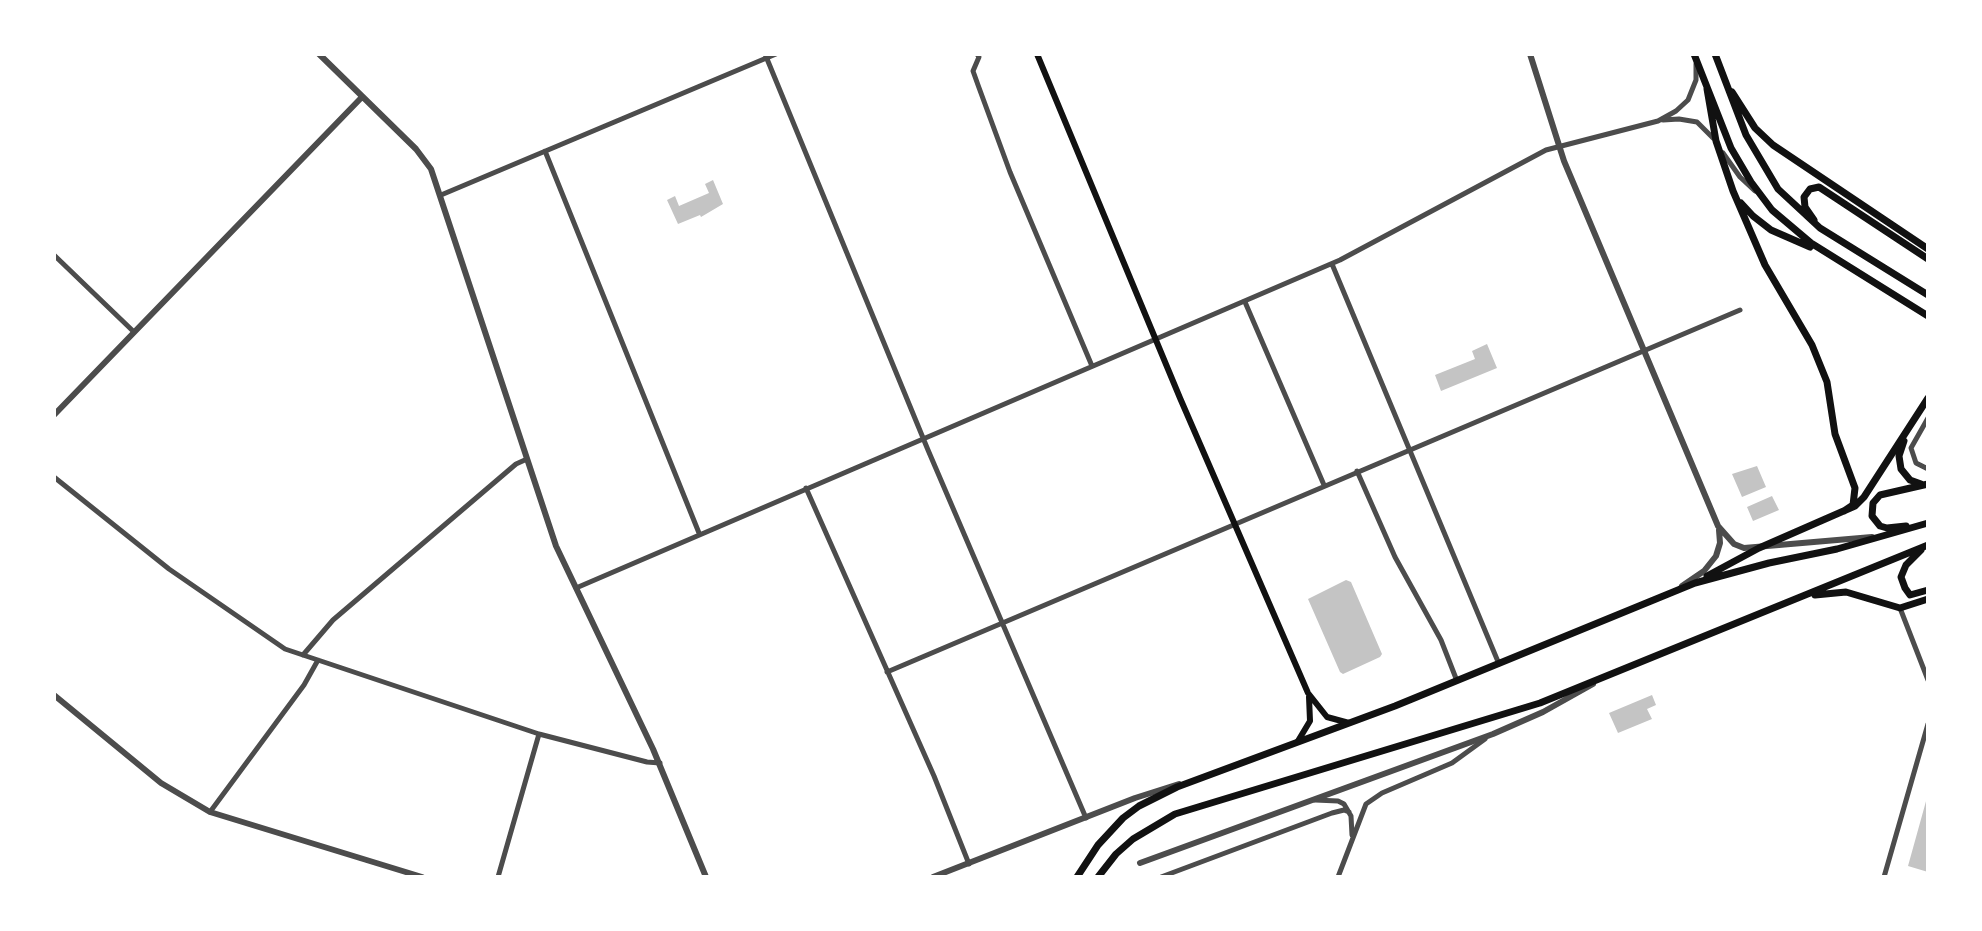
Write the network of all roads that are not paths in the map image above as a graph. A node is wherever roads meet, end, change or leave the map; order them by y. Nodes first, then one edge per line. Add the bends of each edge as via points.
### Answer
1 (319, 54) edge
2 (776, 54) edge
3 (977, 54) edge
4 (1037, 54) edge
5 (1530, 54) edge
6 (1715, 54) edge
7 (766, 56) edge
8 (1695, 57) edge
9 (1724, 80) junction
10 (1707, 89) junction
11 (362, 97) junction
12 (1658, 121) junction
13 (1716, 141) junction
14 (1558, 146) junction
15 (545, 151) junction
16 (1733, 191) junction
17 (441, 195) junction
18 (1761, 198) junction
19 (1820, 228) junction
20 (1928, 249) edge
21 (54, 255) edge
22 (1830, 256) junction
23 (1928, 259) edge
24 (1332, 264) junction
25 (1928, 295) edge
26 (1245, 302) junction
27 (1740, 310) dead end
28 (1928, 316) edge
29 (134, 332) junction
30 (1156, 340) junction
31 (1642, 351) junction
32 (1092, 366) junction
33 (1928, 398) edge
34 (54, 415) edge
35 (1928, 418) edge
36 (1913, 422) junction
37 (923, 438) junction
38 (1409, 449) junction
39 (527, 459) junction
40 (1928, 469) edge
41 (1357, 471) junction
42 (54, 477) edge
43 (1928, 484) edge
44 (1324, 485) junction
45 (806, 488) junction
46 (1844, 511) junction
47 (1928, 523) edge
48 (1234, 524) junction
49 (1718, 526) junction
50 (699, 533) junction
51 (1886, 536) junction
52 (1928, 545) edge
53 (1759, 548) junction
54 (1695, 583) junction
55 (576, 588) junction
56 (1677, 590) junction
57 (1928, 590) edge
58 (1928, 599) edge
59 (1782, 605) junction
60 (1900, 608) junction
61 (1002, 622) junction
62 (303, 655) junction
63 (318, 660) junction
64 (1500, 665) junction
65 (887, 672) junction
66 (1600, 680) junction
67 (1928, 680) edge
68 (1457, 681) junction
69 (1308, 693) junction
70 (54, 695) edge
71 (1349, 723) junction
72 (1928, 724) edge
73 (539, 734) junction
74 (1493, 734) junction
75 (1295, 744) junction
76 (660, 763) junction
77 (1202, 778) junction
78 (1306, 800) junction
79 (210, 812) junction
80 (1349, 812) junction
81 (1086, 818) junction
82 (1351, 844) junction
83 (1140, 863) dead end
84 (969, 864) junction
85 (422, 877) edge
86 (498, 877) edge
87 (706, 877) edge
88 (933, 877) edge
89 (1077, 877) edge
90 (1098, 877) edge
91 (1161, 877) edge
92 (1338, 877) edge
93 (1884, 877) edge

1 - 11 street
2 - 7 street
3 - 32 street via 973,71 978,85
4 - 30 main road
5 - 14 street
6 - 9 main road
7 - 15 street
7 - 37 street
8 - 10 main road
8 - 12 street via 1696,80 1688,100
9 - 19 main road via 1771,180
9 - 20 main road via 1755,128 1773,145
10 - 13 main road
10 - 18 main road via 1731,148
11 - 17 street via 425,159
11 - 29 street
12 - 13 street via 1697,122
12 - 14 street
13 - 16 main road
13 - 18 street
14 - 24 street
14 - 31 street
15 - 17 street
15 - 50 street
16 - 22 main road via 1771,230
16 - 46 main road via 1827,382 1835,434 1855,488 1853,505
17 - 39 street
18 - 22 main road via 1784,223
19 - 23 main road via 1803,202 1815,187
19 - 25 main road
21 - 29 street
22 - 28 main road
24 - 26 street
24 - 38 street
26 - 30 street
26 - 44 street
27 - 31 street
29 - 34 street
30 - 32 street
30 - 48 main road
31 - 38 street
31 - 49 street
32 - 37 street
33 - 36 main road
35 - 40 street via 1911,453
36 - 43 main road via 1902,445 1900,466 1910,480
36 - 46 main road via 1864,497
37 - 45 street
37 - 61 street
38 - 41 street
38 - 64 street
39 - 55 street
39 - 62 street via 333,620
41 - 44 street
41 - 68 street
42 - 62 street via 204,595 280,646
43 - 47 main road via 1880,495 1871,510 1876,522 1887,528
44 - 48 street
45 - 50 street
45 - 65 street
46 - 53 main road
47 - 51 main road
48 - 61 street
48 - 69 main road
49 - 53 street via 1739,547
49 - 56 street via 1716,556
50 - 55 street
51 - 53 street
51 - 54 main road
52 - 57 main road via 1909,561 1901,577 1910,595
52 - 59 main road
53 - 54 main road
54 - 56 main road
55 - 76 street
56 - 64 main road
58 - 60 main road
59 - 60 main road via 1846,592
59 - 66 main road
60 - 67 street
61 - 65 street
61 - 81 street
62 - 63 street
63 - 73 street
63 - 79 street
64 - 68 main road
65 - 84 street
66 - 74 street
66 - 90 main road via 1470,726 1175,814 1133,839
68 - 71 main road
69 - 71 main road via 1327,717
69 - 75 main road via 1310,721
70 - 79 street via 161,783
71 - 75 main road
72 - 93 street
73 - 76 street
73 - 86 street
74 - 78 street
74 - 82 street via 1452,763 1372,799
75 - 77 main road
76 - 87 street
77 - 81 street
77 - 89 main road via 1123,818
78 - 80 street via 1338,801
78 - 83 street
79 - 85 street
80 - 82 street
80 - 91 street via 1332,813
81 - 84 street
82 - 92 street
84 - 88 street

